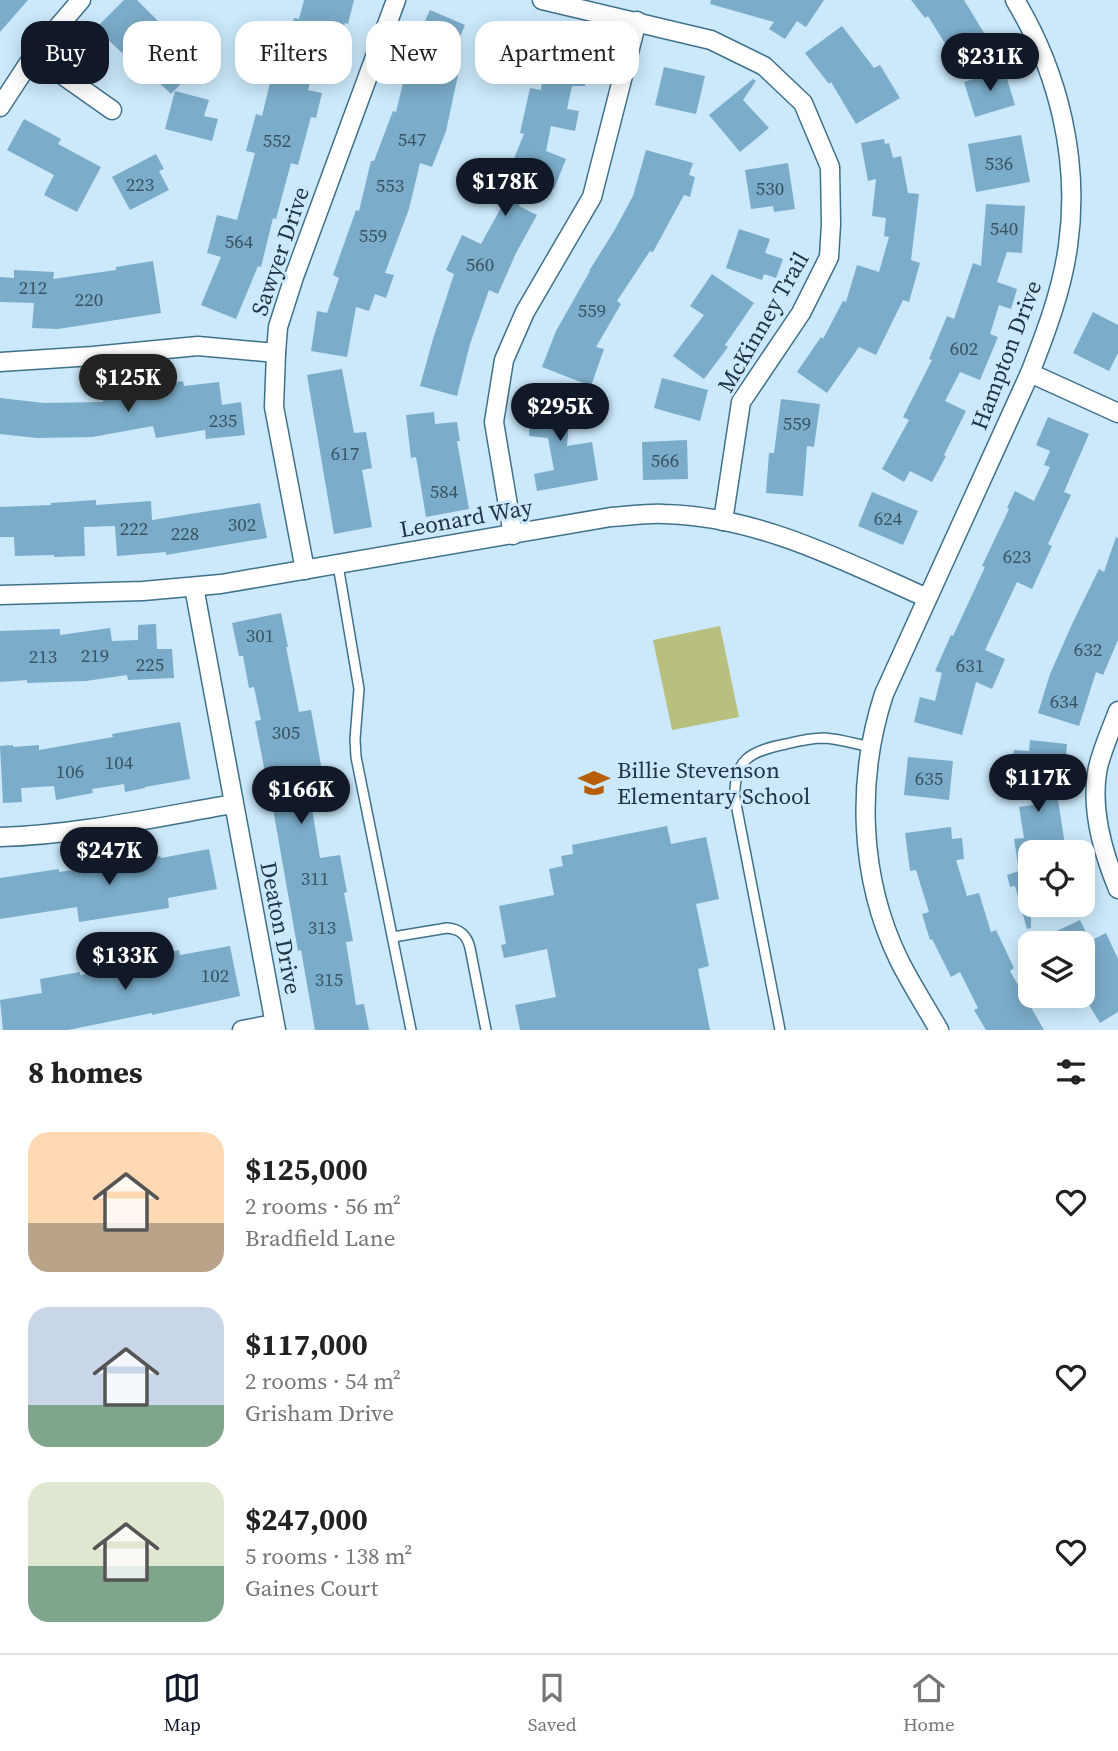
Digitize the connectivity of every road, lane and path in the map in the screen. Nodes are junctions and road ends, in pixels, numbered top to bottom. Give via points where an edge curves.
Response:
1 (81, 0) edge
2 (396, 0) edge
3 (542, 0) edge
4 (1015, 0) edge
5 (63, 21) edge
6 (633, 21) edge
7 (639, 22) edge
8 (21, 74) edge
9 (76, 84) edge
10 (621, 84) edge
11 (0, 107) edge
12 (112, 110) dead end
13 (276, 353) junction
14 (0, 362) edge
15 (1030, 373) junction
16 (1118, 413) edge
17 (723, 521) junction
18 (513, 535) junction
19 (338, 565) junction
20 (305, 570) junction
21 (194, 587) junction
22 (0, 594) edge
23 (928, 598) junction
24 (1118, 711) edge
25 (872, 747) junction
26 (233, 804) junction
27 (0, 837) edge
28 (1118, 889) edge
29 (393, 937) junction
30 (275, 1027) edge
31 (242, 1030) edge
32 (411, 1030) edge
33 (486, 1030) edge
34 (780, 1030) edge
35 (939, 1030) edge

1 - 5 street
2 - 13 street, Sawyer Drive via 294,277 278,327
3 - 6 street, McKinney Trail
4 - 15 street, Hampton Drive via 1038,40 1057,95 1071,184 1069,246 1049,326
7 - 17 street, McKinney Trail via 711,40 764,66 803,103 830,167 829,257 801,313 741,402
8 - 11 street
9 - 12 street
10 - 18 street via 592,197 525,312 504,360 494,422
13 - 14 street via 198,346
13 - 20 street, Sawyer Drive via 274,407
15 - 16 street
15 - 23 street, Hampton Drive
17 - 18 street, Leonard Way via 636,515
17 - 23 street, Leonard Way via 792,539
18 - 19 street, Leonard Way
19 - 20 street, Leonard Way
19 - 29 lane via 359,689 356,757
20 - 21 street, Leonard Way
21 - 22 street, Leonard Way
21 - 26 street, Deaton Drive
23 - 25 street, Hampton Drive via 884,694
24 - 28 street via 1097,772 1096,814
25 - 34 lane via 808,739 762,749 737,773 734,799
25 - 35 street, Hampton Drive via 865,820 876,894 899,961
26 - 27 street via 113,825
26 - 30 street, Deaton Drive
29 - 32 lane
29 - 33 lane via 447,928 465,935
30 - 31 street

